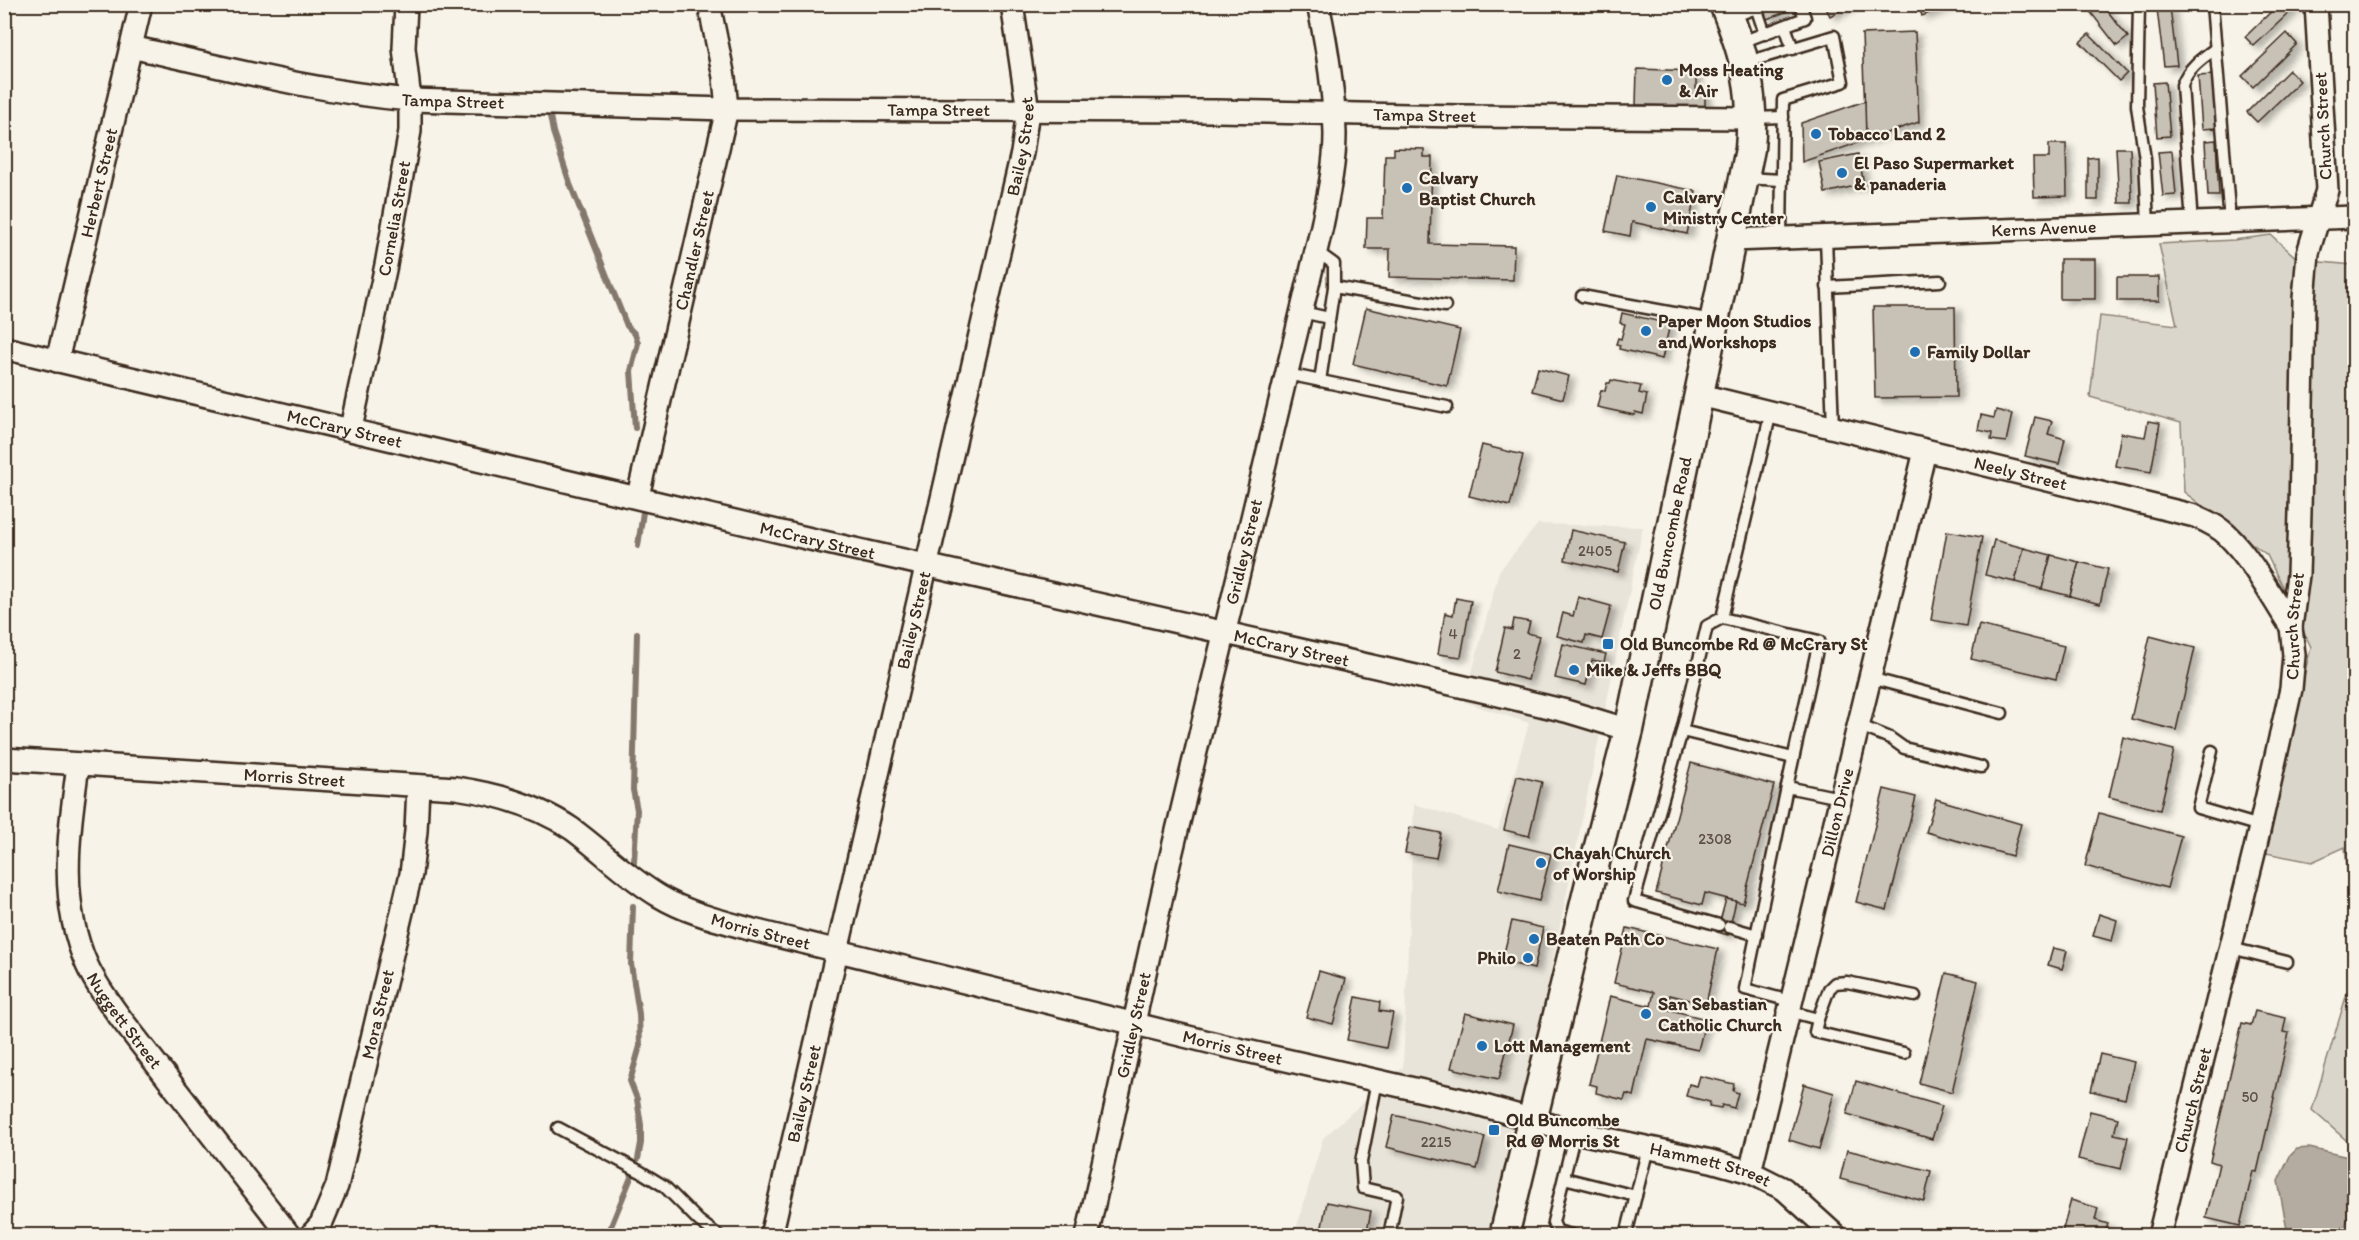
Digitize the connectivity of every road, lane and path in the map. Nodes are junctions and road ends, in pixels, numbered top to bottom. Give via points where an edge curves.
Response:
1 (141, 4) edge
2 (406, 4) edge
3 (709, 4) edge
4 (1012, 4) edge
5 (1318, 4) edge
6 (1800, 4) edge
7 (2139, 4) edge
8 (2212, 4) edge
9 (2316, 4) edge
10 (1756, 6) edge
11 (1785, 26) junction
12 (1734, 32) edge
13 (1766, 34) junction
14 (131, 47) junction
15 (1793, 49) junction
16 (2216, 49) junction
17 (410, 100) junction
18 (728, 109) junction
19 (1028, 111) junction
20 (1333, 114) junction
21 (1783, 117) junction
22 (1753, 118) junction
23 (1744, 178) junction
24 (1782, 180) junction
25 (2355, 217) edge
26 (2318, 219) junction
27 (2230, 222) junction
28 (2192, 224) junction
29 (2148, 225) junction
30 (1826, 238) junction
31 (1782, 239) junction
32 (1732, 240) junction
33 (1316, 251) junction
34 (1940, 281) dead end
35 (1334, 287) junction
36 (1827, 287) junction
37 (1582, 296) dead end
38 (1445, 306) dead end
39 (1302, 312) junction
40 (1329, 318) junction
41 (1715, 321) junction
42 (4, 348) edge
43 (57, 361) junction
44 (1287, 374) junction
45 (1320, 381) junction
46 (1700, 394) junction
47 (1447, 407) dead end
48 (1771, 412) junction
49 (351, 428) junction
50 (1833, 428) junction
51 (1925, 451) junction
52 (638, 496) junction
53 (926, 565) junction
54 (1722, 618) junction
55 (2291, 627) junction
56 (1225, 634) junction
57 (1870, 678) junction
58 (2002, 713) dead end
59 (1858, 725) junction
60 (1629, 730) junction
61 (1682, 731) junction
62 (2212, 751) dead end
63 (1793, 758) junction
64 (4, 759) edge
65 (78, 765) junction
66 (1981, 767) dead end
67 (418, 786) junction
68 (1787, 787) junction
69 (1840, 798) junction
70 (2260, 826) junction
71 (1756, 934) junction
72 (2231, 948) junction
73 (837, 950) junction
74 (2287, 962) dead end
75 (1915, 996) dead end
76 (1789, 1006) junction
77 (1818, 1019) junction
78 (1132, 1023) junction
79 (1904, 1053) dead end
80 (1377, 1081) junction
81 (1533, 1120) junction
82 (558, 1128) dead end
83 (1575, 1132) junction
84 (1648, 1148) junction
85 (1750, 1172) junction
86 (1564, 1178) junction
87 (1636, 1196) junction
88 (290, 1236) edge
89 (310, 1236) edge
90 (719, 1236) edge
91 (771, 1236) edge
92 (1087, 1236) edge
93 (1389, 1236) edge
94 (1504, 1236) edge
95 (1575, 1236) edge
96 (1623, 1236) edge
97 (1836, 1236) edge
98 (2159, 1236) edge

1 - 14 street, Herbert Street
2 - 17 street, Cornelia Street via 404,48
3 - 18 street, Chandler Street
4 - 19 street, Bailey Street
5 - 20 street, Gridley Street
6 - 11 lane via 1805,18
7 - 29 lane via 2137,106 2145,159
8 - 16 lane
9 - 26 street, Church Street via 2327,190
10 - 12 lane
10 - 13 lane
11 - 13 lane
11 - 15 lane
12 - 13 lane
12 - 15 lane
12 - 22 street, Old Buncombe Road
14 - 17 street, Tampa Street via 291,82
14 - 43 street, Herbert Street
15 - 21 lane via 1834,36 1843,82 1783,100
16 - 27 lane
16 - 28 lane via 2197,62 2182,84
17 - 18 street, Tampa Street
17 - 49 street, Cornelia Street via 406,160
18 - 19 street, Tampa Street
18 - 52 street, Chandler Street
19 - 20 street, Tampa Street
19 - 53 street, Bailey Street via 1019,165
20 - 22 street, Tampa Street
20 - 33 street, Gridley Street via 1333,167
21 - 22 lane
21 - 24 lane
22 - 23 street, Old Buncombe Road
23 - 24 lane
23 - 32 street, Old Buncombe Road
24 - 31 lane
25 - 26 street, Kerns Avenue
26 - 27 street, Kerns Avenue
26 - 55 street, Church Street via 2308,253 2304,298 2299,554
27 - 28 street, Kerns Avenue
28 - 29 street, Kerns Avenue
29 - 30 street, Kerns Avenue
30 - 31 street, Kerns Avenue
30 - 36 lane
31 - 32 street, Kerns Avenue
32 - 41 street, Old Buncombe Road
33 - 35 lane via 1334,264
33 - 39 street, Gridley Street
34 - 36 lane
35 - 38 lane
35 - 40 lane
36 - 50 lane
37 - 41 lane
39 - 40 lane
39 - 44 street, Gridley Street
40 - 45 lane
41 - 46 street, Old Buncombe Road
42 - 43 street, McCrary Street
43 - 49 street, McCrary Street
44 - 45 lane
44 - 56 street, Gridley Street
45 - 47 lane
46 - 48 street, Neely Street
46 - 60 street, Old Buncombe Road
48 - 50 street, Neely Street
48 - 54 lane
49 - 52 street, McCrary Street
50 - 51 street, Neely Street
51 - 55 street, Neely Street via 2204,520 2227,535 2242,552
51 - 57 street, Dillon Drive
52 - 53 street, McCrary Street
53 - 56 street, McCrary Street
53 - 73 street, Bailey Street
54 - 61 lane via 1707,626
54 - 63 lane via 1819,641
55 - 70 street, Church Street via 2291,689
56 - 60 street, McCrary Street via 1482,691
56 - 78 street, Gridley Street
57 - 58 lane
57 - 59 street, Dillon Drive
59 - 66 lane via 1904,748
59 - 69 street, Dillon Drive
60 - 81 street, Old Buncombe Road
61 - 63 lane
61 - 71 lane via 1634,901
62 - 70 lane via 2198,808
63 - 68 lane
64 - 65 street, Morris Street
65 - 67 street, Morris Street
65 - 88 street, Nuggett Street via 67,879 76,939 88,967 122,1020
67 - 73 street, Morris Street via 473,790 531,807 571,829 642,884 695,913
67 - 89 street, Mora Street via 411,874 337,1186 321,1224
68 - 69 lane
68 - 71 lane
69 - 76 street, Dillon Drive
70 - 72 street, Church Street
71 - 76 lane via 1745,989
72 - 74 lane
72 - 98 street, Church Street
73 - 78 street, Morris Street
73 - 91 street, Bailey Street
75 - 77 lane via 1835,983
76 - 77 lane
76 - 85 street, Dillon Drive
77 - 79 lane via 1815,1032
78 - 80 street, Morris Street
78 - 92 street, Gridley Street
80 - 81 street, Morris Street
80 - 93 lane via 1361,1162 1363,1188 1397,1196
81 - 83 street, Hammett Street
81 - 94 street, Old Buncombe Road
82 - 90 lane via 664,1186
83 - 84 street, Hammett Street
83 - 86 lane
84 - 85 street, Hammett Street
84 - 87 lane
85 - 97 street, Hammett Street via 1784,1189
86 - 87 lane
86 - 95 lane via 1552,1222 1557,1232
87 - 96 lane

